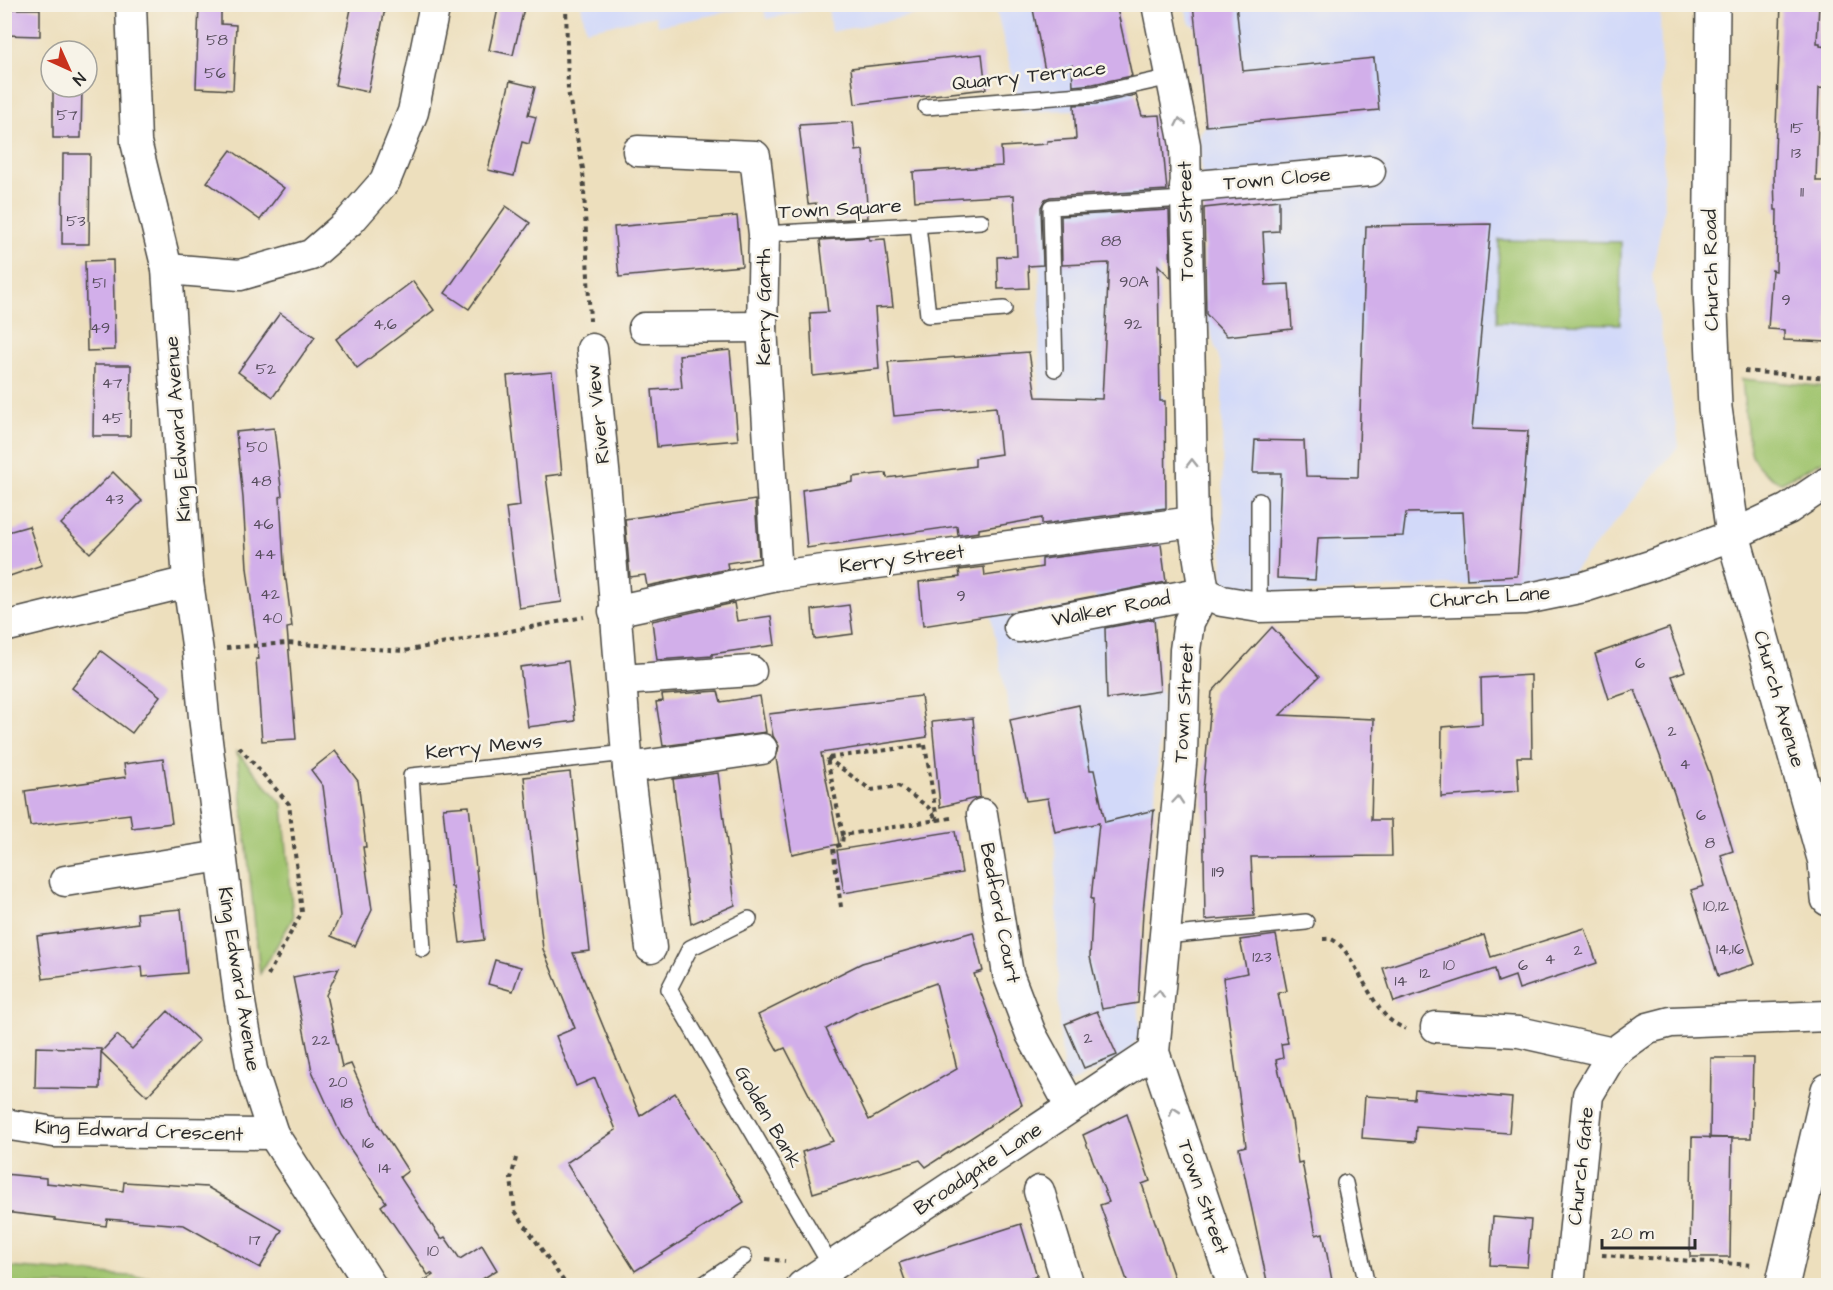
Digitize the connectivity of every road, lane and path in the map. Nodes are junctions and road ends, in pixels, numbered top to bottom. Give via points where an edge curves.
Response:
1 (131, 4) edge
2 (435, 4) edge
3 (566, 4) edge
4 (1157, 4) edge
5 (1713, 4) edge
6 (1171, 76) junction
7 (926, 107) dead end
8 (638, 151) dead end
9 (1370, 171) dead end
10 (1185, 193) junction
11 (981, 221) dead end
12 (918, 225) junction
13 (764, 234) junction
14 (167, 269) junction
15 (1004, 309) dead end
16 (762, 327) junction
17 (644, 328) dead end
18 (592, 349) joint
19 (1713, 368) junction
20 (1055, 369) dead end
21 (1828, 378) edge
22 (1828, 482) edge
23 (1259, 501) dead end
24 (1193, 522) junction
25 (1732, 535) junction
26 (777, 576) junction
27 (188, 582) junction
28 (1204, 592) junction
29 (1259, 607) junction
30 (614, 611) junction
31 (4, 627) edge
32 (1019, 627) dead end
33 (230, 647) dead end
34 (751, 671) dead end
35 (622, 680) junction
36 (204, 717) junction
37 (762, 749) dead end
38 (827, 758) junction
39 (627, 760) junction
40 (982, 814) joint
41 (937, 820) junction
42 (843, 835) junction
43 (221, 856) junction
44 (65, 881) dead end
45 (1828, 899) edge
46 (841, 907) dead end
47 (749, 919) dead end
48 (1306, 922) dead end
49 (1165, 936) junction
50 (1319, 938) dead end
51 (651, 948) dead end
52 (423, 950) dead end
53 (239, 997) junction
54 (1828, 1016) edge
55 (1436, 1027) joint
56 (1154, 1052) junction
57 (1613, 1053) junction
58 (1828, 1090) edge
59 (1071, 1107) junction
60 (4, 1124) edge
61 (273, 1134) junction
62 (516, 1158) dead end
63 (1345, 1183) dead end
64 (1039, 1191) dead end
65 (1572, 1253) junction
66 (744, 1257) dead end
67 (831, 1266) junction
68 (1784, 1276) edge
69 (1231, 1285) edge
70 (371, 1286) edge
71 (567, 1286) edge
72 (701, 1286) edge
73 (802, 1286) edge
74 (1068, 1286) edge
75 (1367, 1286) edge
76 (1569, 1286) edge

1 - 14 street, King Edward Avenue via 136,142
2 - 14 street via 413,112 384,181 350,221 311,255 240,275
3 - 18 path via 568,92 583,169
4 - 6 street, Town Street
5 - 19 street, Church Road
6 - 7 lane, Quarry Terrace via 1095,94
10 -> 6 street, Town Street via 1185,145
8 - 13 street, Kerry Garth via 754,156
9 - 10 street, Town Close
10 - 20 lane via 1051,207
24 -> 10 street, Town Street
11 - 12 lane, Town Square
12 - 13 lane, Town Square
12 - 15 lane, Town Square via 928,315
13 - 16 street, Kerry Garth
14 - 27 street, King Edward Avenue
16 - 17 street
16 - 26 street, Kerry Garth
18 - 30 street, River View
19 - 21 path
19 - 25 street, Church Road
22 - 25 street, Church Lane via 1788,509
23 - 29 lane
24 - 26 street, Kerry Street
24 - 28 street, Town Street
25 - 29 street, Church Lane via 1584,587 1526,598
25 - 45 street, Church Avenue via 1822,851
26 - 30 street, Kerry Street
27 - 31 street
27 - 36 street, King Edward Avenue
28 - 29 street, Church Lane via 1222,602
28 - 32 street, Walker Road
49 -> 28 street, Town Street via 1182,753 1185,650 1190,622
30 - 33 path via 405,651 287,643
30 - 35 street
34 - 35 street
35 - 39 street
36 - 43 street, King Edward Avenue
36 - 53 path via 236,744 289,804 302,912 264,982
37 - 39 street
38 - 41 path via 871,790 899,786 928,807
38 - 41 path via 925,745
38 - 42 path
39 - 51 street
39 - 52 lane, Kerry Mews via 411,776
40 - 41 path
40 - 59 street, Bedford Court via 1008,974 1031,1034
41 - 42 path
42 - 46 path via 842,844 833,848
43 - 44 street
43 - 53 street, King Edward Avenue
47 - 67 lane, Golden Bank via 690,948 669,989
48 - 49 lane
56 -> 49 street, Town Street
50 - 55 path via 1333,940 1344,951 1387,1017 1404,1029
53 - 61 street, King Edward Avenue via 252,1070
54 - 57 street, Church Gate via 1671,1022 1648,1028
55 - 57 street via 1519,1032
56 - 59 street, Broadgate Lane
69 -> 56 street, Town Street
57 - 65 street, Church Gate via 1588,1095
58 - 68 street
59 - 67 street, Broadgate Lane
60 - 61 street, King Edward Crescent via 54,1132
61 - 70 street, King Edward Avenue
62 - 71 path via 511,1179 515,1211
63 - 75 lane
64 - 74 street
65 - 68 path
65 - 76 street, Church Gate
66 - 72 lane
67 - 73 street, Broadgate Lane

